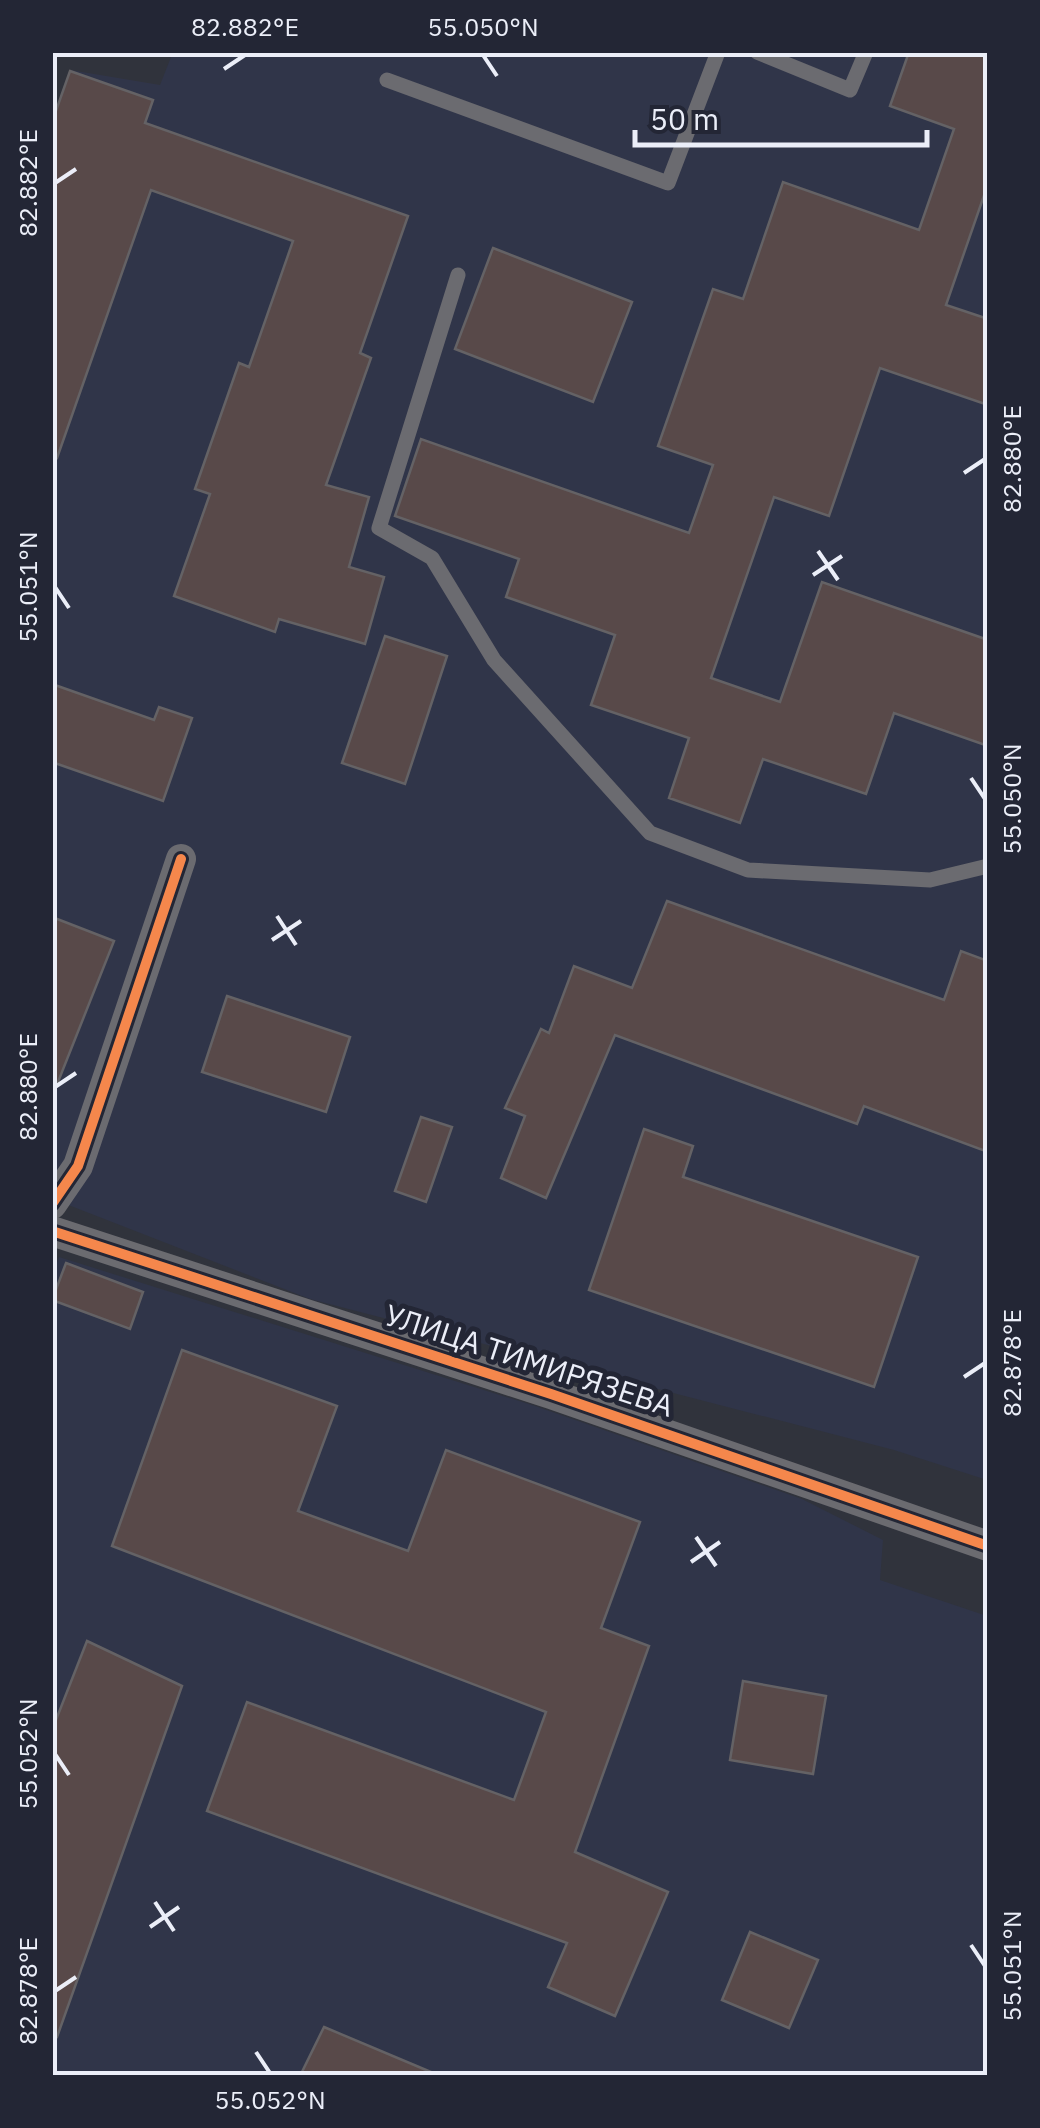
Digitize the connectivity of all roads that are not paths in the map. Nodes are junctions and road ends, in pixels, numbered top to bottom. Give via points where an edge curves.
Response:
1 (718, 52) edge
2 (758, 52) edge
3 (866, 52) edge
4 (387, 80) dead end
5 (458, 275) dead end
6 (181, 859) dead end
7 (988, 866) edge
8 (52, 1204) edge
9 (52, 1231) edge
10 (988, 1546) edge

1 - 4 lane via 668,183
2 - 3 lane via 850,90
5 - 7 lane via 379,528 432,558 494,660 650,832 748,870 930,880
6 - 8 street via 78,1166
9 - 10 street, УЛИЦА ТИМИРЯЗЕВА

